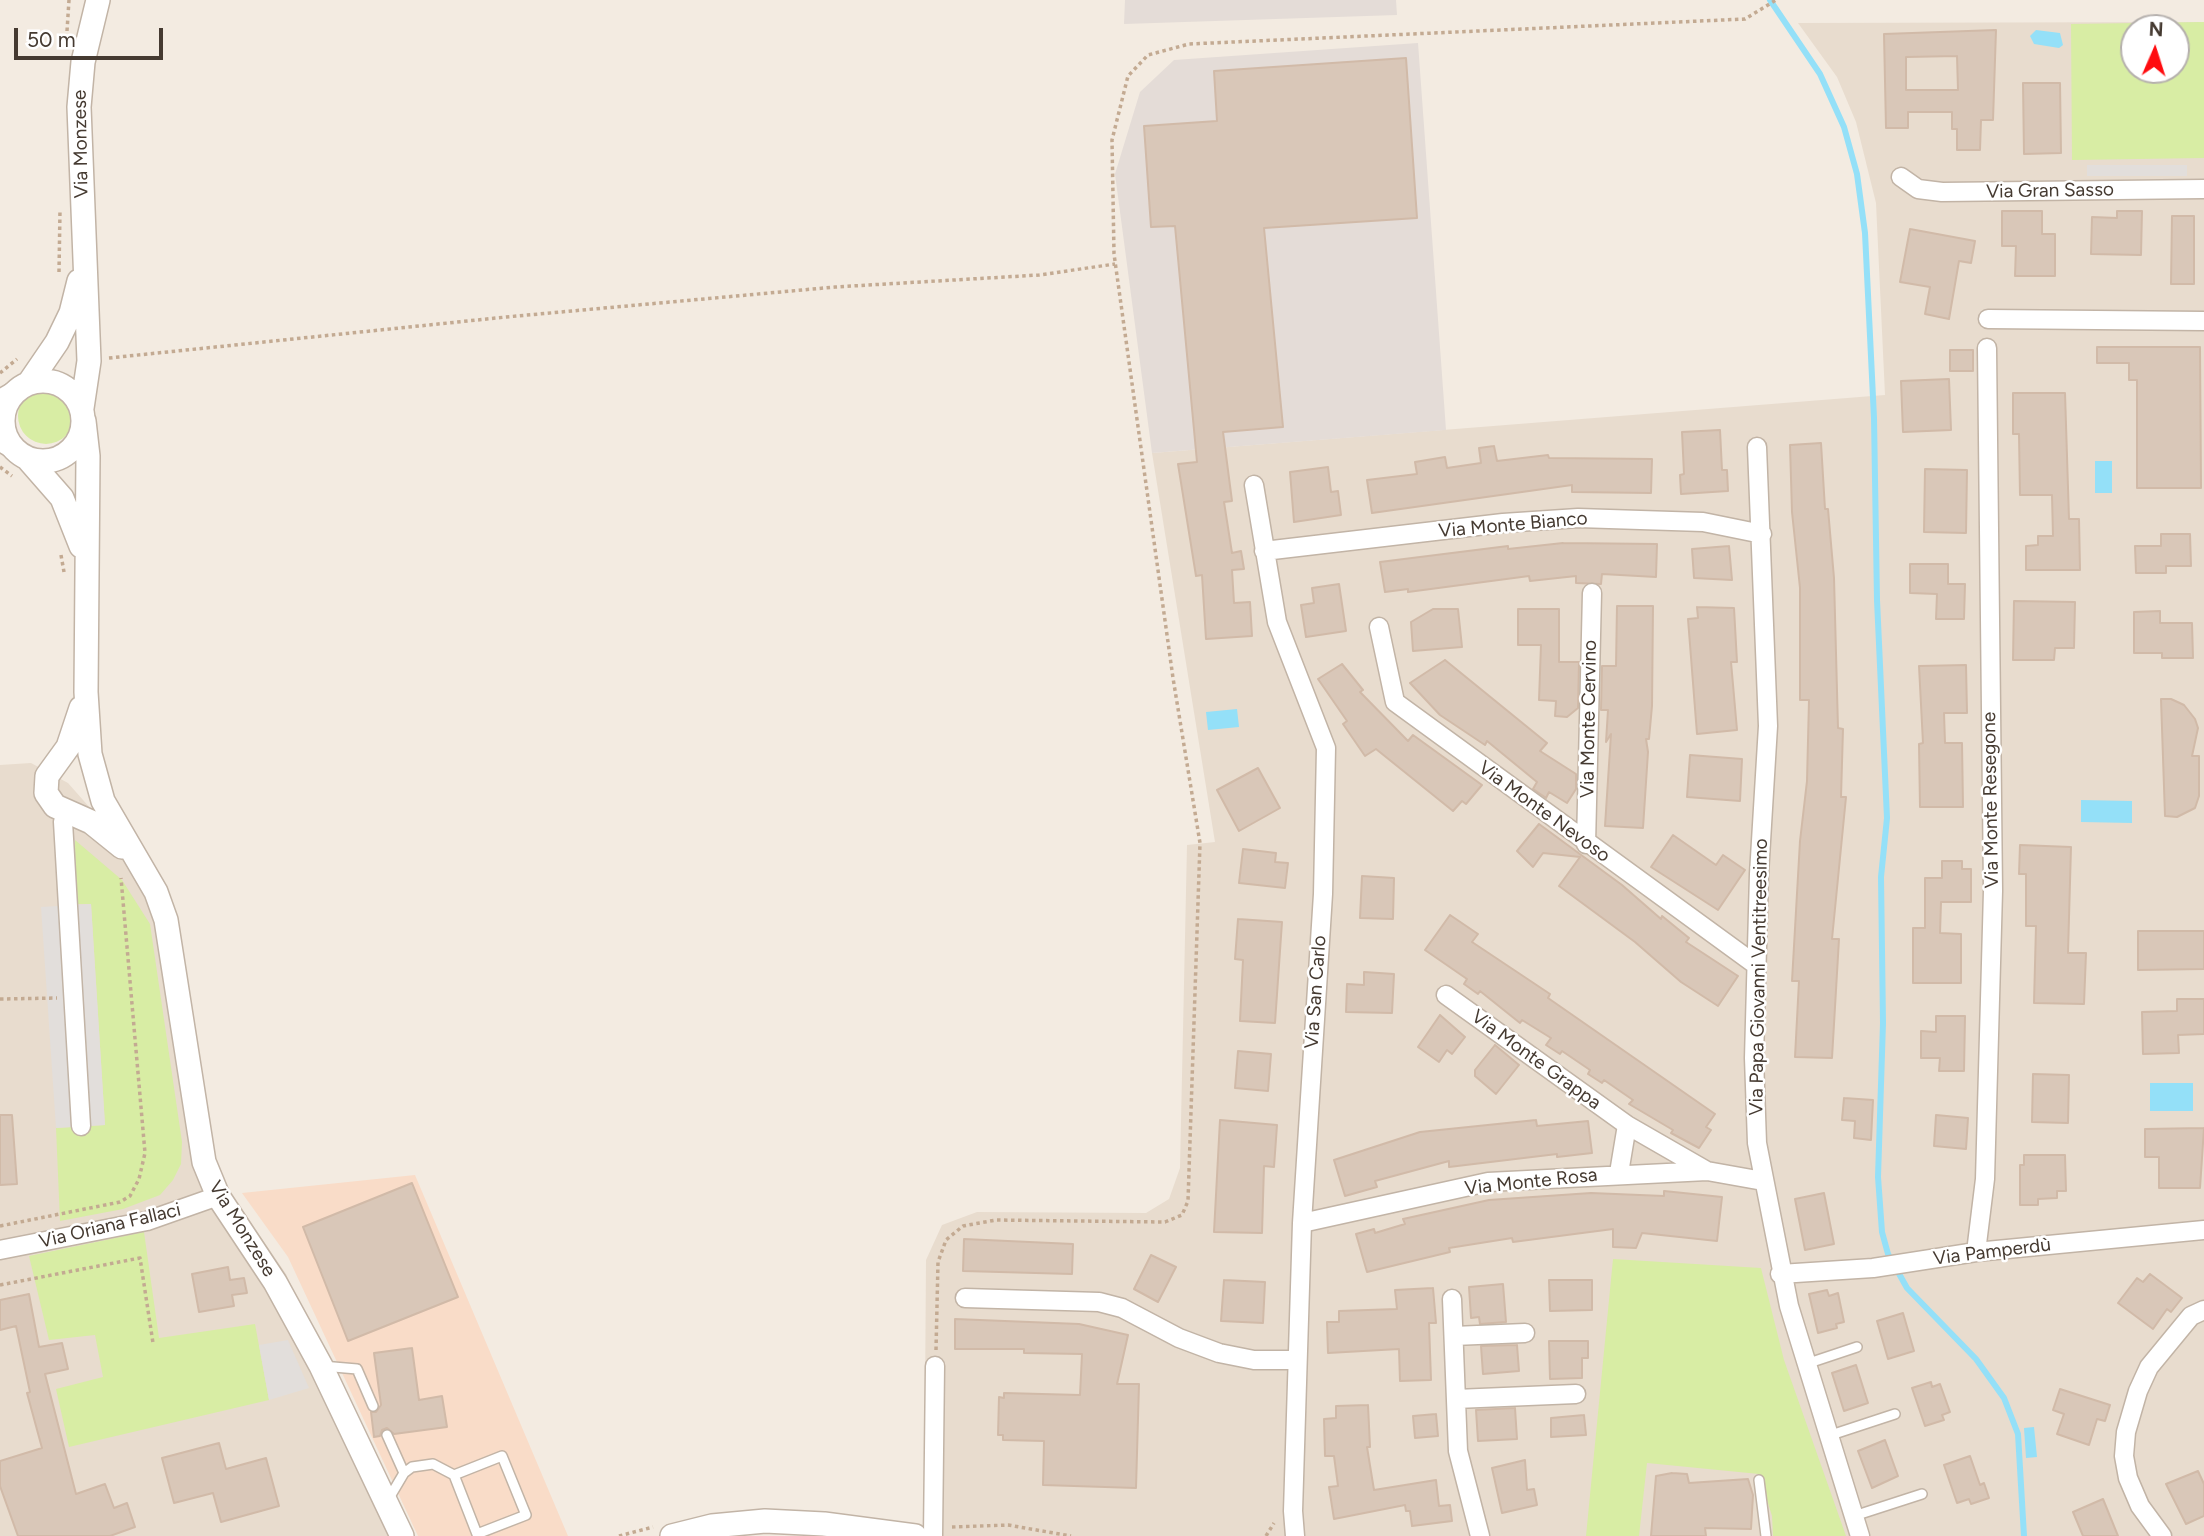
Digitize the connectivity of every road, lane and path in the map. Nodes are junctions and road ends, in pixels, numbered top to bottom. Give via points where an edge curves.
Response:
1 (69, 0) edge
2 (98, 0) edge
3 (1776, 0) edge
4 (66, 39) dead end
5 (1901, 177) dead end
6 (2204, 189) edge
7 (60, 207) dead end
8 (83, 247) junction
9 (1115, 264) junction
10 (58, 282) dead end
11 (1988, 319) dead end
12 (2204, 321) edge
13 (1987, 348) dead end
14 (25, 353) dead end
15 (89, 361) junction
16 (0, 373) edge
17 (15, 391) edge
18 (83, 415) junction
19 (1757, 447) dead end
20 (11, 455) edge
21 (20, 482) dead end
22 (1254, 485) dead end
23 (1762, 534) junction
24 (1264, 551) junction
25 (60, 552) dead end
26 (76, 584) junction
27 (1592, 593) dead end
28 (1379, 626) dead end
29 (86, 692) junction
30 (54, 765) junction
31 (96, 780) junction
32 (66, 812) junction
33 (1586, 844) junction
34 (128, 866) junction
35 (1756, 965) junction
36 (1446, 995) dead end
37 (73, 997) junction
38 (0, 999) edge
39 (1626, 1125) junction
40 (80, 1126) dead end
41 (1707, 1171) junction
42 (1619, 1173) junction
43 (1763, 1181) junction
44 (218, 1196) junction
45 (1302, 1223) junction
46 (0, 1226) edge
47 (2204, 1230) edge
48 (0, 1250) edge
49 (1976, 1252) junction
50 (1780, 1274) junction
51 (0, 1285) edge
52 (965, 1298) dead end
53 (1452, 1298) dead end
54 (2204, 1310) edge
55 (1525, 1333) dead end
56 (1454, 1336) junction
57 (153, 1343) dead end
58 (1857, 1347) dead end
59 (1297, 1360) junction
60 (1806, 1364) junction
61 (321, 1366) junction
62 (935, 1366) joint
63 (1576, 1394) dead end
64 (1456, 1399) junction
65 (373, 1406) dead end
66 (1895, 1414) dead end
67 (387, 1435) dead end
68 (1828, 1436) junction
69 (404, 1473) junction
70 (454, 1475) junction
71 (1759, 1480) dead end
72 (1922, 1494) dead end
73 (387, 1502) junction
74 (1285, 1512) junction
75 (1853, 1516) junction
76 (714, 1531) edge
77 (402, 1536) edge
78 (672, 1536) edge
79 (915, 1536) edge
80 (933, 1536) edge
81 (1266, 1536) edge
82 (1281, 1536) edge
83 (1295, 1536) edge
84 (1480, 1536) edge
85 (1766, 1536) edge
86 (1860, 1536) edge
87 (2162, 1536) edge

1 - 4 path
2 - 8 street, Via Monzese via 79,95
3 - 9 path via 1745,19 1189,44 1148,55 1128,76 1112,140
5 - 6 street, Via Gran Sasso via 1918,189 1942,192
7 - 10 path
8 - 15 street, Via Monzese
8 - 17 street, Via Monzese via 71,313 57,342
9 - 15 path via 1039,275 835,287 493,318
9 - 62 path via 1200,843 1188,1201 1182,1215 1165,1222 996,1220 957,1230 946,1240 938,1262
11 - 12 street
13 - 49 street, Via Monte Resegone via 1993,891 1986,1166
14 - 16 path
15 - 18 street, Via Monzese
17 - 18 street via 55,382 67,387
17 - 20 street via 3,413
18 - 20 street via 82,434 66,455 41,461
18 - 26 street, Via Monzese via 88,456
19 - 23 street, Via Papa Giovanni Ventitreesimo
20 - 21 path
20 - 26 street, Via Monzese via 51,482 70,515 83,550
22 - 24 street, Via San Carlo
23 - 24 street, Via Monte Bianco via 1692,521 1578,518
23 - 35 street, Via Papa Giovanni Ventitreesimo via 1768,726
24 - 45 street, Via San Carlo via 1277,622 1326,748 1323,894
25 - 26 path
26 - 29 street, Via Monzese
27 - 33 street, Via Monte Cervino
28 - 33 street, Via Monte Nevoso via 1395,702
29 - 30 street, Via Monzese via 68,747
29 - 31 street, Via Monzese
30 - 31 street via 65,760 84,762
30 - 32 street, Via Monzese via 47,776 46,793 52,804
31 - 32 street via 89,806
31 - 34 street, Via Monzese
32 - 34 street, Via Monzese via 111,836
32 - 37 street
33 - 35 street, Via Monte Nevoso
34 - 44 street, Via Monzese via 156,892 166,920 201,1149
34 - 46 path via 127,926 145,1153 139,1179 130,1196 120,1202
35 - 43 street, Via Papa Giovanni Ventitreesimo via 1755,1106
36 - 39 street, Via Monte Grappa
37 - 38 path
37 - 40 street
39 - 41 street, Via Monte Grappa
39 - 42 street
41 - 42 street, Via Monte Rosa
41 - 43 street, Via Monte Rosa
42 - 45 street, Via Monte Rosa via 1488,1182
43 - 50 street, Via Papa Giovanni Ventitreesimo
44 - 48 street, Via Oriana Fallaci via 147,1220
44 - 61 street, Via Monzese via 275,1282
45 - 59 street, Via San Carlo
47 - 49 street, Via Pamperdù
49 - 50 street, Via Pamperdù via 1882,1268
50 - 60 street, Via Papa Giovanni Ventitreesimo
51 - 57 path via 140,1258
52 - 59 street via 1099,1302 1219,1353 1254,1360
53 - 56 street
54 - 87 street via 2191,1316 2149,1367 2126,1432 2128,1478 2140,1506
55 - 56 street
56 - 64 street
58 - 60 lane
59 - 74 street, Via San Carlo
60 - 68 street, Via Papa Giovanni Ventitreesimo
61 - 65 lane via 357,1369
61 - 73 street, Via Monzese
62 - 80 street
63 - 64 street
64 - 84 street via 1458,1451
66 - 68 lane
67 - 69 lane
68 - 75 street, Via Papa Giovanni Ventitreesimo
69 - 70 lane via 433,1464
69 - 73 lane
70 - 70 lane via 477,1534 526,1515 502,1456
71 - 85 lane
72 - 75 lane
73 - 77 street, Via Monzese
74 - 81 path
74 - 82 street, Via San Carlo
74 - 83 street, Via San Carlo
75 - 86 street, Via Papa Giovanni Ventitreesimo
76 - 78 street
76 - 79 street via 794,1521

